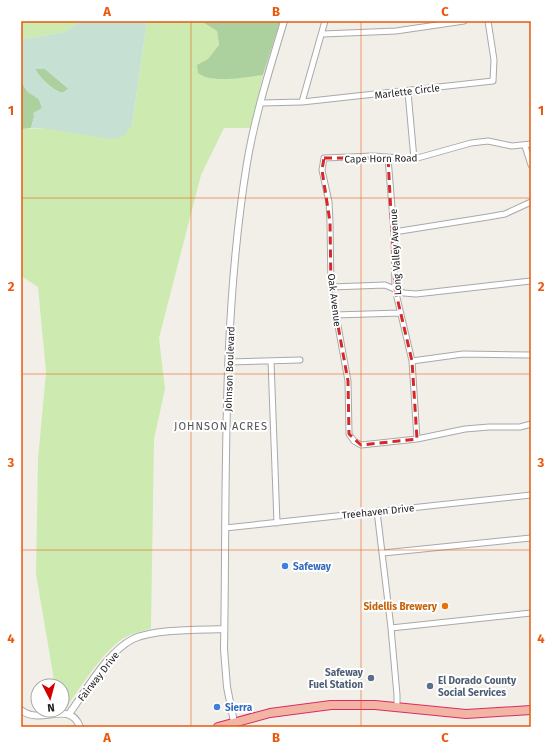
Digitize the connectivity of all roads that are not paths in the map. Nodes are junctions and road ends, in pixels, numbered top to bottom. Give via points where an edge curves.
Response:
1 (284, 21) edge
2 (325, 21) edge
3 (464, 21) edge
4 (488, 21) edge
5 (323, 34) junction
6 (408, 92) junction
7 (302, 102) junction
8 (261, 103) junction
9 (531, 144) edge
10 (525, 146) junction
11 (324, 158) joint
12 (388, 158) junction
13 (414, 159) junction
14 (531, 165) edge
15 (531, 202) edge
16 (394, 232) junction
17 (531, 281) edge
18 (331, 287) junction
19 (395, 289) junction
20 (400, 314) junction
21 (335, 315) junction
22 (531, 355) edge
23 (300, 360) dead end
24 (271, 361) junction
25 (412, 361) junction
26 (229, 362) junction
27 (531, 424) edge
28 (417, 439) junction
29 (531, 495) edge
30 (377, 511) junction
31 (277, 522) junction
32 (225, 528) junction
33 (531, 538) edge
34 (383, 553) junction
35 (531, 613) edge
36 (224, 628) junction
37 (391, 628) junction
38 (397, 708) junction
39 (531, 710) edge
40 (70, 713) edge
41 (70, 714) edge
42 (234, 722) junction
43 (80, 727) edge
44 (218, 727) edge

1 - 8 street, Johnson Boulevard
2 - 5 street
3 - 5 street via 396,31
4 - 6 street, Marlette Circle via 494,60 493,81
5 - 7 street
6 - 7 street, Marlette Circle
6 - 13 street
7 - 8 street, Marlette Circle
8 - 26 street, Johnson Boulevard via 247,164 236,255
9 - 10 street, Cape Horn Road
10 - 13 street, Cape Horn Road via 488,141 471,143
10 - 14 street
11 - 12 street, Cape Horn Road
11 - 18 street, Oak Avenue via 322,170 329,202
12 - 13 street, Cape Horn Road
12 - 16 street, Long Valley Avenue
15 - 16 street via 505,214
16 - 19 street, Long Valley Avenue
17 - 19 street via 416,294
18 - 19 street via 385,285
18 - 21 street, Oak Avenue
19 - 20 street, Long Valley Avenue
20 - 21 street
20 - 25 street, Long Valley Avenue
21 - 28 street, Oak Avenue via 348,381 349,434 361,445
22 - 25 street via 463,354
23 - 24 street
24 - 26 street
24 - 31 street
25 - 28 street, Long Valley Avenue
26 - 32 street, Johnson Boulevard
27 - 28 street via 520,427 465,429
29 - 30 street, Treehaven Drive
30 - 31 street, Treehaven Drive
30 - 34 street
31 - 32 street, Treehaven Drive
32 - 36 street, Johnson Boulevard
33 - 34 street
34 - 37 street
35 - 37 street
36 - 40 street, Fairway Drive via 146,635 128,642 108,661
36 - 42 street, Johnson Boulevard via 225,676
37 - 38 street
38 - 39 highway via 466,714
38 - 42 highway via 353,704 314,706
41 - 43 street via 75,717
42 - 44 highway

